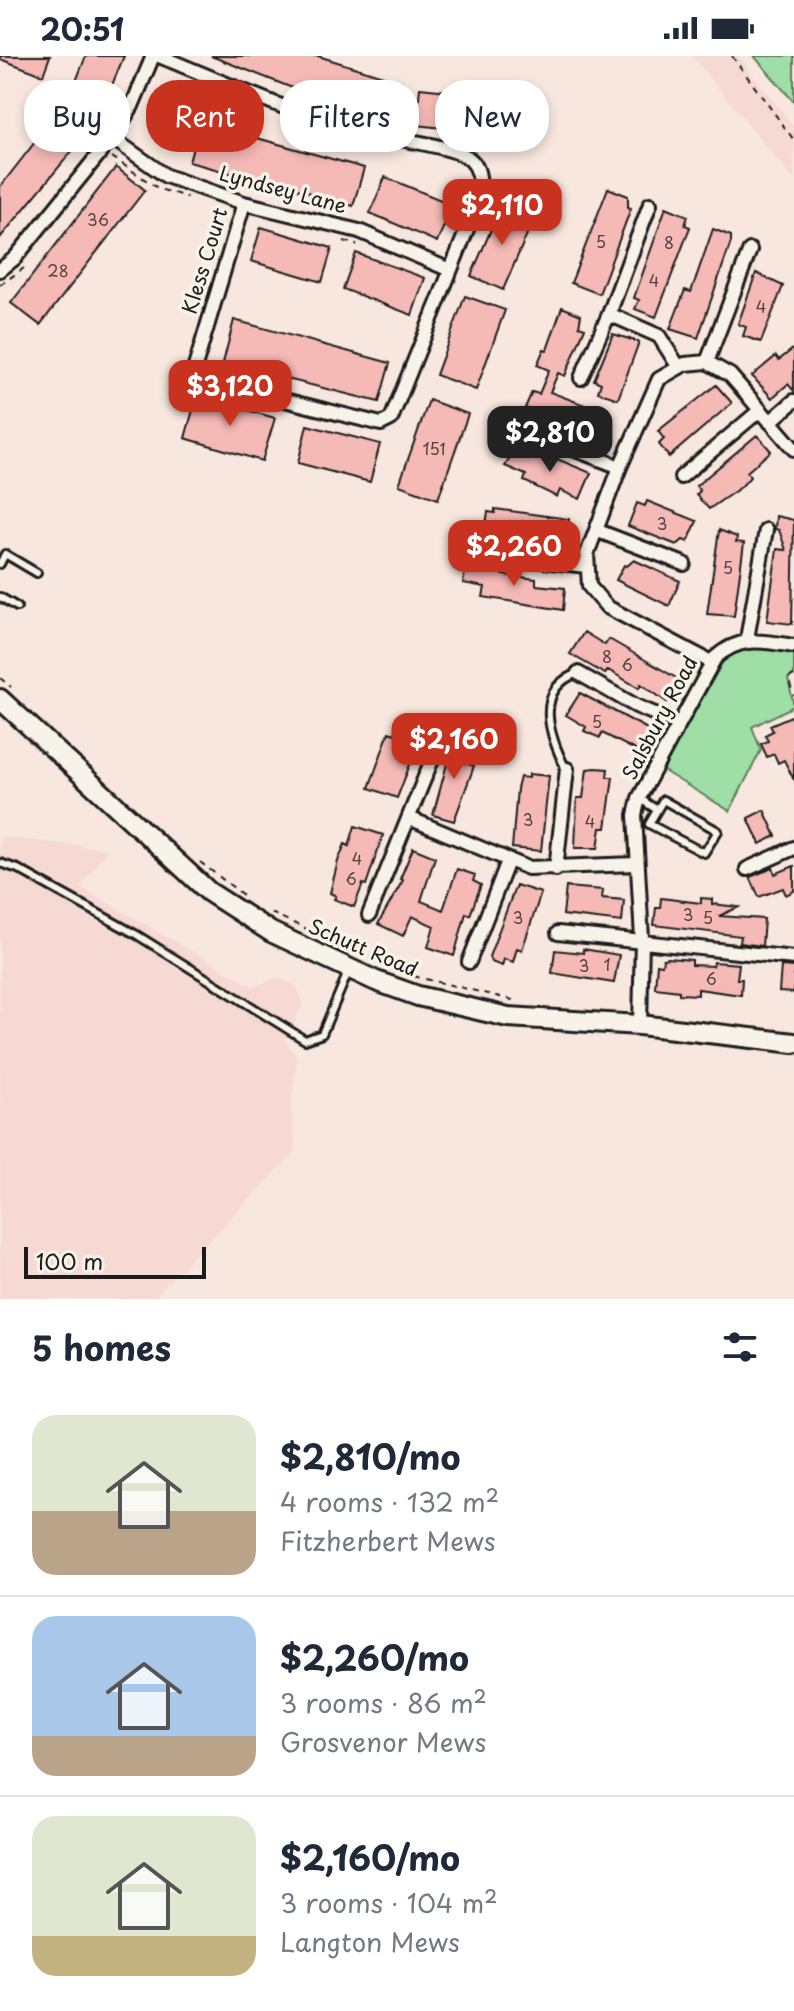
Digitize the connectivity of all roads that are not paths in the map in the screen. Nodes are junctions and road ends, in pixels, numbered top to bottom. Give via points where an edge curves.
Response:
1 (156, 56) edge
2 (130, 109) edge
3 (130, 151) edge
4 (101, 152) edge
5 (244, 203) junction
6 (650, 204) dead end
7 (750, 250) dead end
8 (0, 270) edge
9 (450, 270) junction
10 (609, 314) junction
11 (707, 362) junction
12 (678, 366) junction
13 (581, 378) dead end
14 (794, 401) edge
15 (759, 411) junction
16 (770, 422) junction
17 (516, 427) dead end
18 (794, 449) edge
19 (620, 467) junction
20 (681, 477) dead end
21 (766, 530) dead end
22 (598, 531) junction
23 (468, 552) dead end
24 (0, 564) edge
25 (684, 564) dead end
26 (586, 566) junction
27 (37, 573) dead end
28 (0, 597) edge
29 (17, 607) dead end
30 (747, 639) junction
31 (794, 646) edge
32 (711, 662) junction
33 (578, 673) joint
34 (8, 695) edge
35 (679, 724) junction
36 (442, 735) dead end
37 (567, 770) joint
38 (639, 798) junction
39 (657, 810) junction
40 (409, 818) junction
41 (794, 848) edge
42 (508, 861) junction
43 (0, 863) edge
44 (636, 864) junction
45 (556, 869) junction
46 (747, 869) dead end
47 (369, 915) dead end
48 (558, 933) dead end
49 (642, 939) junction
50 (794, 958) edge
51 (469, 962) dead end
52 (350, 967) junction
53 (640, 1025) junction
54 (794, 1043) edge

1 - 2 street
1 - 9 street via 313,118 471,159 481,189
3 - 5 street, Lyndsey Lane via 166,176
4 - 8 street
5 - 9 street, Lyndsey Lane via 359,231
5 - 9 street, Kless Court via 192,377 381,424 397,410
6 - 10 street
7 - 11 street
10 - 12 street via 659,336
10 - 13 street
11 - 12 street
11 - 15 street via 730,375
12 - 19 street via 659,379
14 - 16 street
15 - 16 street
15 - 20 street
16 - 18 street
17 - 19 street
19 - 22 street
21 - 30 street
22 - 25 street
22 - 26 street
23 - 26 street
24 - 27 lane via 5,554
26 - 32 street via 589,586 607,607
28 - 29 lane
30 - 31 street
30 - 32 street, Salsbury Road
32 - 35 street, Salsbury Road
33 - 35 street
33 - 37 lane via 554,686 550,697 553,735
34 - 52 street, Schutt Road via 209,892 271,932
35 - 38 street, Salsbury Road
36 - 40 street
37 - 45 street
38 - 39 lane
38 - 44 street, Salsbury Road
39 - 39 lane via 663,800 718,831 704,853 649,824
40 - 42 street
40 - 47 street
41 - 46 street
42 - 45 street
42 - 51 street
43 - 52 lane via 137,935 305,1040 322,1034
44 - 45 street
44 - 49 street, Salsbury Road
48 - 49 street
49 - 50 street
49 - 53 street, Salsbury Road
52 - 53 street, Schutt Road via 418,996 481,1012
53 - 54 street, Schutt Road

